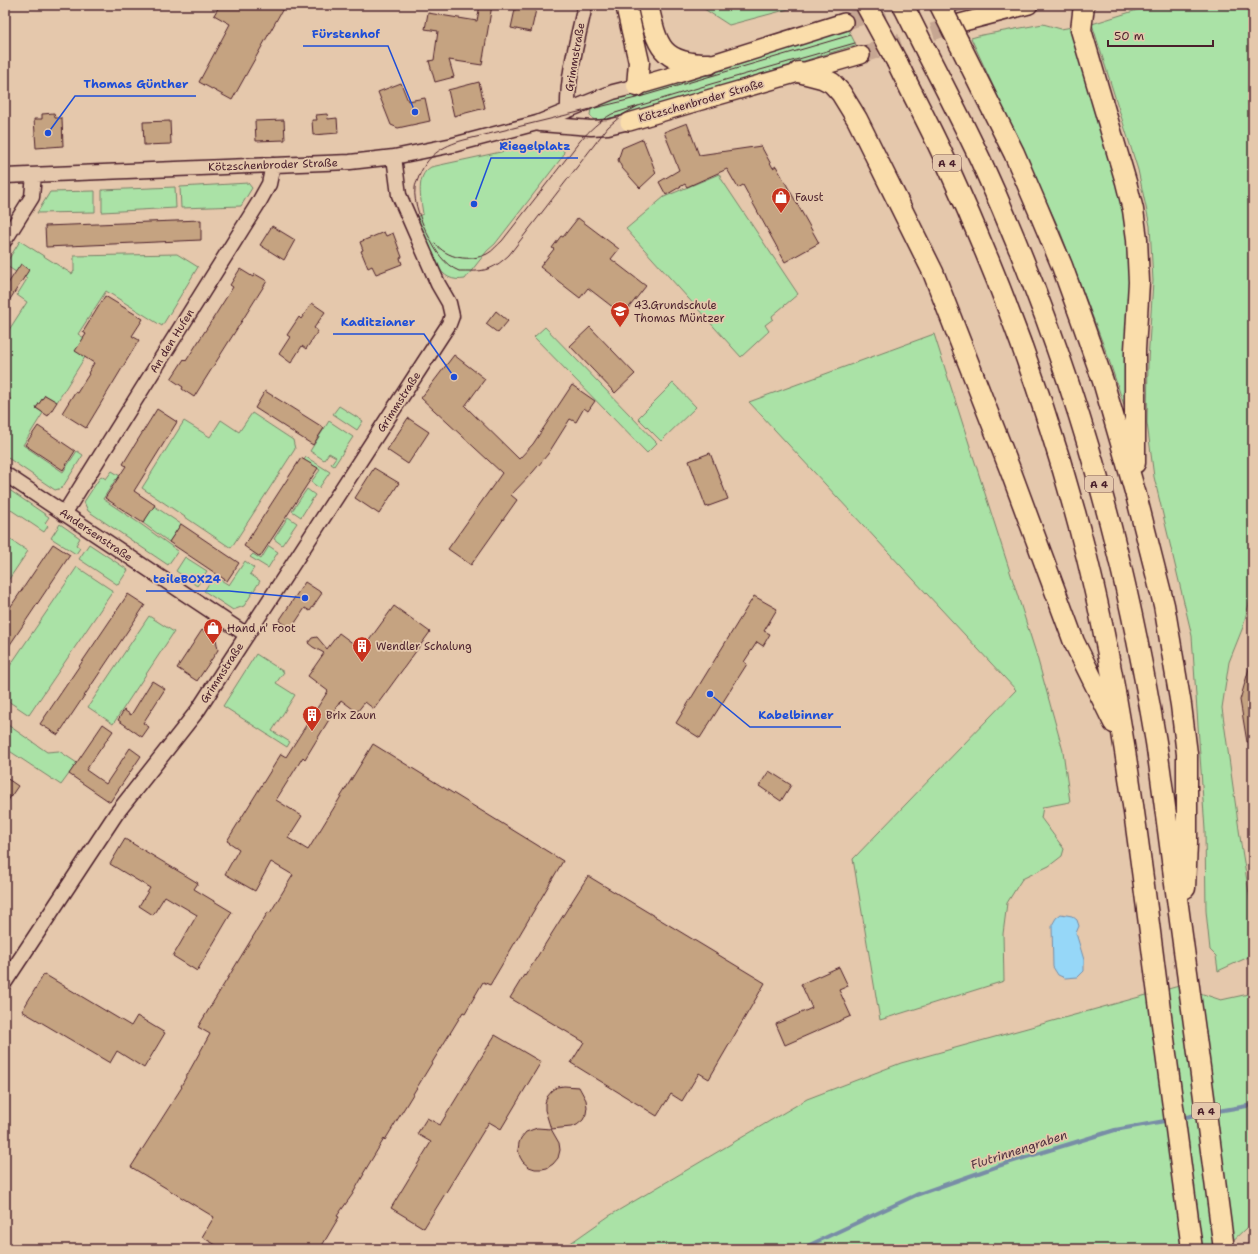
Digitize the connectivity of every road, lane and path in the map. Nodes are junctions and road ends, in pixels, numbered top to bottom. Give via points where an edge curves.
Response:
1 (585, 5) edge
2 (626, 5) edge
3 (648, 5) edge
4 (866, 5) edge
5 (903, 5) edge
6 (940, 5) edge
7 (1029, 5) edge
8 (1084, 5) edge
9 (844, 22) tunnel mouth
10 (960, 23) tunnel mouth
11 (861, 54) tunnel mouth
12 (709, 64) junction
13 (799, 72) junction
14 (636, 86) junction
15 (568, 110) junction
16 (629, 122) joint
17 (537, 124) junction
18 (394, 157) junction
19 (273, 165) junction
20 (34, 175) junction
21 (5, 176) edge
22 (5, 240) edge
23 (5, 474) edge
24 (1136, 495) junction
25 (64, 514) junction
26 (247, 635) junction
27 (1123, 741) junction
28 (1183, 940) junction
29 (5, 982) edge
30 (1192, 1249) edge
31 (1224, 1249) edge

1 - 15 street, Grimmstraße via 570,77
2 - 14 highway via 639,62
3 - 12 highway via 655,34 663,49 675,59 695,64
4 - 27 highway, A 4, bridge via 946,161 994,274 1035,382 1072,500 1087,560 1101,620
5 - 28 highway, A 4, bridge via 980,160 1031,280 1058,353 1098,478 1145,678
6 - 24 highway, bridge via 1014,153 1062,266 1102,380
7 - 10 main road
8 - 24 highway via 1081,30 1126,182 1137,239 1139,282 1134,428
9 - 12 main road, Kötzschenbroder Straße
11 - 13 main road, Kötzschenbroder Straße
12 - 14 main road, Kötzschenbroder Straße
13 - 16 main road, Kötzschenbroder Straße
13 - 27 highway via 822,78 832,83 841,93 858,119 933,272 1074,642
14 - 15 street, Kötzschenbroder Straße
15 - 17 street, Kötzschenbroder Straße
16 - 17 street, Kötzschenbroder Straße via 591,128
17 - 18 street, Kötzschenbroder Straße
18 - 19 street, Kötzschenbroder Straße via 350,162
18 - 26 street, Grimmstraße via 399,195 452,316
19 - 20 street, Kötzschenbroder Straße
19 - 25 street, An den Hufen via 269,184
20 - 21 street, Kötzschenbroder Straße
20 - 22 street via 32,197
23 - 25 street, Andersenstraße
24 - 28 highway via 1164,605 1186,747 1187,843
25 - 26 street, Andersenstraße
26 - 29 street, Grimmstraße via 198,710 116,814
27 - 30 highway, A 4 via 1143,872
28 - 31 highway, A 4

